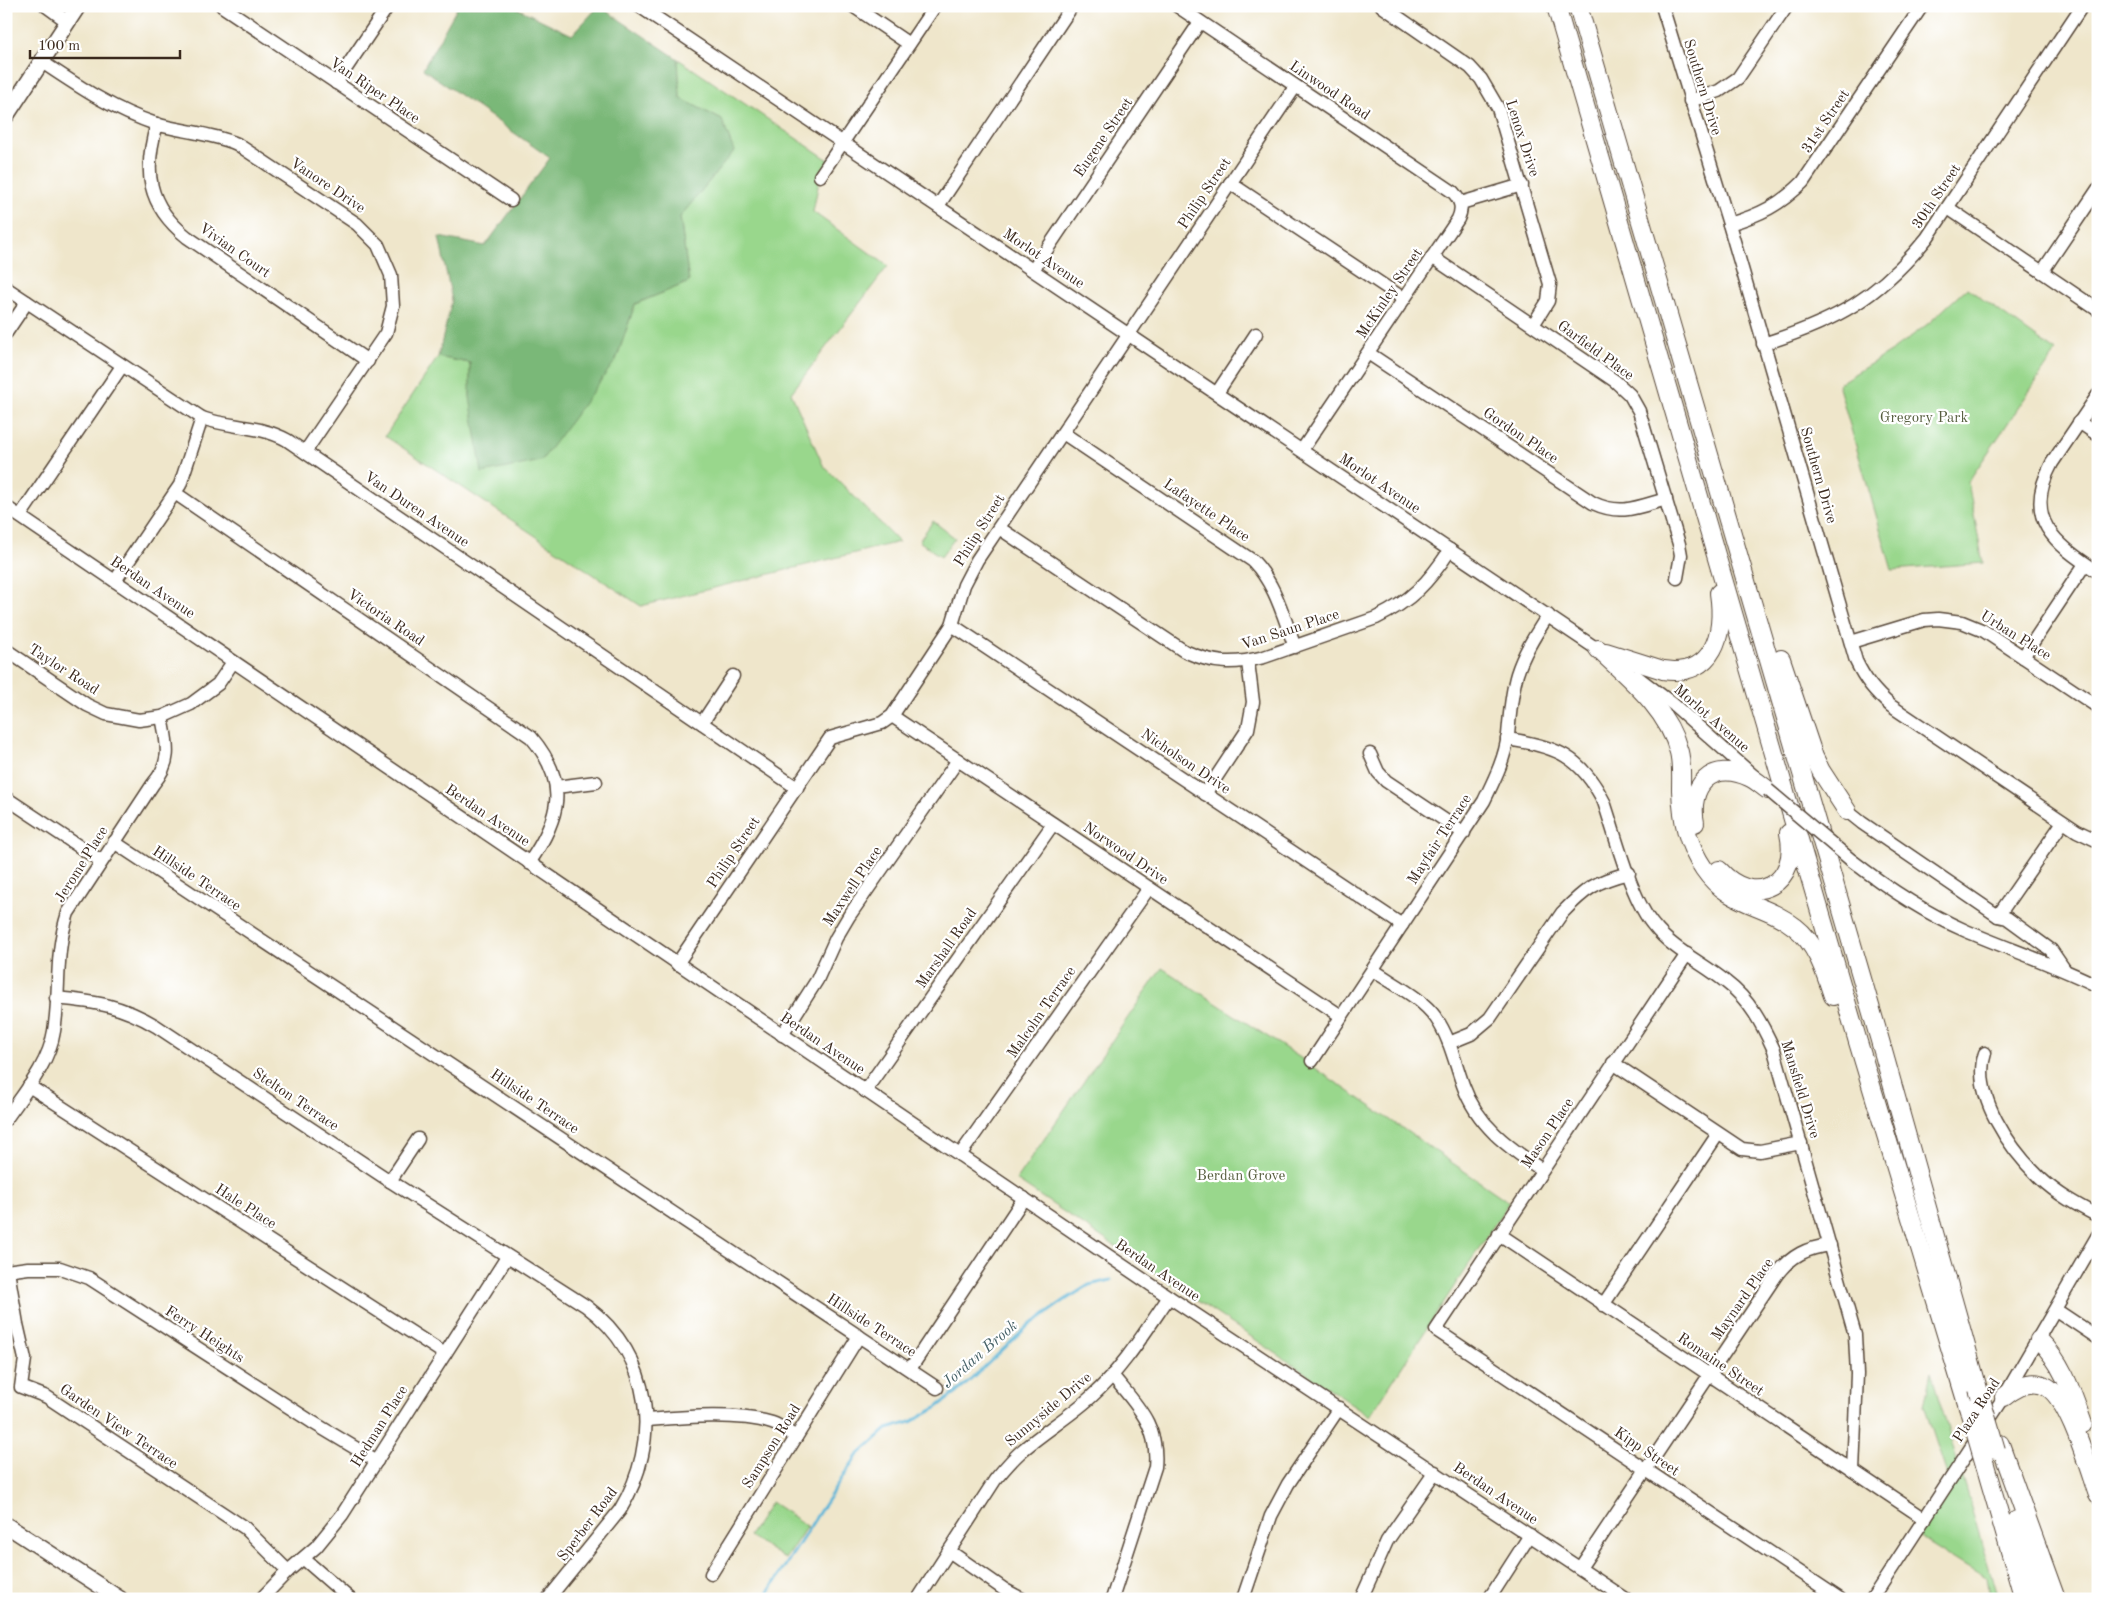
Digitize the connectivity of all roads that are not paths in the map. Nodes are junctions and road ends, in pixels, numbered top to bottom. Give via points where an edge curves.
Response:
1 (46, 6) edge
2 (78, 6) edge
3 (222, 6) edge
4 (388, 6) edge
5 (640, 6) edge
6 (853, 6) edge
7 (934, 6) edge
8 (1072, 6) edge
9 (1177, 6) edge
10 (1382, 6) edge
11 (1556, 6) edge
12 (1578, 6) edge
13 (1662, 6) edge
14 (1787, 6) edge
15 (1922, 6) edge
16 (2082, 6) edge
17 (68, 22) junction
18 (1200, 22) junction
19 (910, 44) junction
20 (42, 62) junction
21 (336, 83) junction
22 (1295, 86) junction
23 (1690, 101) junction
24 (6, 116) edge
25 (157, 124) junction
26 (843, 143) junction
27 (820, 176) dead end
28 (1230, 183) junction
29 (1522, 186) junction
30 (2098, 189) edge
31 (511, 200) dead end
32 (1461, 203) junction
33 (938, 206) junction
34 (1948, 208) junction
35 (1729, 224) junction
36 (1432, 257) junction
37 (1033, 270) junction
38 (2042, 272) junction
39 (6, 288) edge
40 (1404, 299) junction
41 (28, 302) junction
42 (2098, 310) edge
43 (1533, 326) junction
44 (6, 333) edge
45 (1129, 334) junction
46 (1256, 334) dead end
47 (1763, 344) junction
48 (1368, 352) junction
49 (368, 361) junction
50 (122, 366) junction
51 (1217, 393) junction
52 (2098, 395) edge
53 (202, 418) junction
54 (2079, 422) junction
55 (1700, 425) junction
56 (1063, 433) junction
57 (2098, 435) edge
58 (1302, 450) junction
59 (305, 452) junction
60 (175, 493) junction
61 (1666, 499) junction
62 (6, 507) edge
63 (20, 516) junction
64 (1706, 520) junction
65 (999, 528) junction
66 (1450, 550) junction
67 (2085, 564) junction
68 (2098, 572) edge
69 (1677, 578) dead end
70 (114, 581) junction
71 (1548, 616) junction
72 (952, 625) junction
73 (1851, 642) junction
74 (1294, 647) junction
75 (1598, 649) junction
76 (6, 650) edge
77 (2023, 657) junction
78 (233, 662) junction
79 (1248, 662) junction
80 (733, 676) dead end
81 (2098, 707) edge
82 (892, 716) junction
83 (162, 717) junction
84 (702, 722) junction
85 (1507, 739) junction
86 (1770, 739) junction
87 (1370, 754) dead end
88 (958, 760) junction
89 (596, 782) dead end
90 (556, 787) junction
91 (797, 788) junction
92 (1768, 790) junction
93 (1205, 794) junction
94 (6, 798) edge
95 (1848, 811) joint
96 (2063, 822) junction
97 (1053, 824) junction
98 (1464, 833) junction
99 (114, 842) junction
100 (2098, 842) edge
101 (101, 862) junction
102 (529, 863) junction
103 (1628, 873) junction
104 (1149, 888) junction
105 (1998, 916) junction
106 (1402, 925) junction
107 (1687, 954) junction
108 (677, 964) junction
109 (2064, 969) junction
110 (1372, 970) junction
111 (2098, 986) edge
112 (56, 998) junction
113 (1342, 1016) junction
114 (782, 1035) junction
115 (1448, 1043) junction
116 (1985, 1053) dead end
117 (1312, 1061) dead end
118 (1613, 1063) junction
119 (29, 1086) junction
120 (865, 1091) junction
121 (6, 1119) edge
122 (1718, 1134) junction
123 (418, 1139) dead end
124 (1801, 1143) junction
125 (960, 1155) junction
126 (1542, 1170) junction
127 (390, 1181) junction
128 (1024, 1198) junction
129 (2098, 1216) edge
130 (1499, 1234) junction
131 (2098, 1234) edge
132 (1830, 1245) junction
133 (2094, 1253) edge
134 (507, 1257) junction
135 (7, 1271) edge
136 (1169, 1297) junction
137 (1604, 1305) junction
138 (2056, 1310) junction
139 (1436, 1330) joint
140 (859, 1336) junction
141 (2098, 1338) edge
142 (2038, 1340) junction
143 (444, 1354) junction
144 (910, 1369) junction
145 (1112, 1375) junction
146 (1709, 1375) junction
147 (937, 1388) dead end
148 (2004, 1397) junction
149 (1968, 1407) junction
150 (1339, 1408) junction
151 (647, 1420) junction
152 (796, 1437) junction
153 (1998, 1447) junction
154 (377, 1460) junction
155 (2098, 1464) edge
156 (1646, 1470) junction
157 (1852, 1471) junction
158 (1435, 1472) junction
159 (2098, 1495) edge
160 (1925, 1519) junction
161 (6, 1525) edge
162 (1530, 1535) junction
163 (949, 1552) junction
164 (304, 1558) junction
165 (1580, 1568) junction
166 (288, 1570) junction
167 (710, 1574) dead end
168 (2023, 1596) edge
169 (1625, 1598) edge
170 (120, 1599) edge
171 (261, 1599) edge
172 (350, 1599) edge
173 (548, 1599) edge
174 (918, 1599) edge
175 (1022, 1599) edge
176 (1112, 1599) edge
177 (1243, 1599) edge
178 (1361, 1599) edge
179 (1489, 1599) edge
180 (1840, 1599) edge
181 (1872, 1599) edge
182 (2040, 1599) edge
183 (2056, 1599) edge

1 - 17 street
2 - 17 main road
3 - 21 street, Van Riper Place
4 - 21 street
5 - 26 street, Morlot Avenue
6 - 19 street
7 - 19 street
8 - 33 street
9 - 18 street, Linwood Road
10 - 29 street, Lenox Drive via 1456,56 1481,79 1498,108
11 - 64 highway
12 - 55 highway
13 - 23 street, Southern Drive
14 - 23 street via 1738,78 1719,92
15 - 35 street, 31st Street via 1803,182 1771,208
16 - 34 street, 30th Street
17 - 20 main road
18 - 22 street, Linwood Road
18 - 37 street, Eugene Street
19 - 26 street
20 - 24 main road
20 - 25 street, Vanore Drive via 102,101
21 - 31 street, Van Riper Place
22 - 28 street, Philip Street
22 - 32 street, Linwood Road via 1453,192
23 - 35 street, Southern Drive
25 - 49 street, Vivian Court via 148,169 154,195 168,219 187,237
25 - 49 street, Vanore Drive via 220,137 237,144 370,234 392,274 394,290 391,320
26 - 27 street
26 - 33 street, Morlot Avenue
28 - 40 street
28 - 45 street, Philip Street
29 - 32 street
29 - 43 street, Lenox Drive via 1550,284 1548,301
30 - 38 street
32 - 36 street, McKinley Street via 1458,219
33 - 37 street, Morlot Avenue
34 - 38 street
34 - 47 street, 30th Street via 1912,256 1868,297 1827,321
35 - 47 street, Southern Drive
36 - 40 street, McKinley Street
36 - 43 street, Garfield Place
37 - 45 street, Morlot Avenue
38 - 42 street
39 - 41 street, Van Duren Avenue
40 - 48 street, McKinley Street
41 - 44 street
41 - 50 street, Van Duren Avenue
43 - 61 street, Garfield Place via 1615,381 1630,395 1639,411
45 - 51 street, Morlot Avenue
45 - 56 street, Philip Street
46 - 51 street
47 - 73 street, Southern Drive
48 - 58 street, McKinley Street
48 - 61 street, Gordon Place via 1593,503 1613,511
49 - 59 street, Vanore Drive
50 - 53 street, Van Duren Avenue
50 - 63 street
51 - 58 street, Morlot Avenue
52 - 54 street
53 - 59 street, Van Duren Avenue via 227,426 259,428 274,433
53 - 60 street
54 - 57 street
54 - 67 street via 2047,472 2041,504 2050,535
55 - 95 highway via 1741,535 1807,741 1821,772
55 - 153 highway, bridge via 1978,1389
56 - 65 street, Philip Street
56 - 74 street, Lafayette Place via 1253,561 1272,586
58 - 66 street, Morlot Avenue
59 - 84 street, Van Duren Avenue
60 - 70 street
60 - 90 street, Victoria Road via 519,728 541,748
61 - 69 street, Garfield Place via 1681,555
62 - 63 street, Berdan Avenue
63 - 70 street, Berdan Avenue
64 - 75 highway via 1722,620 1718,641 1707,658 1692,668 1673,672
64 - 86 highway
65 - 72 street, Philip Street via 970,572
65 - 79 street, Van Saun Place via 1184,651 1214,662
66 - 71 street, Morlot Avenue
66 - 74 street, Van Saun Place via 1418,591 1392,610
67 - 68 street
67 - 77 street
70 - 78 street, Berdan Avenue
71 - 75 street, Morlot Avenue
71 - 85 street, Mayfair Terrace via 1526,652 1518,673
72 - 82 street, Philip Street
72 - 93 street, Nicholson Drive
73 - 77 street, Urban Place via 1924,620 1950,620 1984,631
73 - 96 street, Southern Drive via 1862,673 1880,696
74 - 79 street, Van Saun Place
75 - 92 street, Morlot Avenue via 1674,705
75 - 149 highway via 1648,698 1671,731 1680,759 1685,830 1704,870 1734,898 1796,927 1820,961 1891,1185
76 - 83 street, Taylor Road via 87,705 106,714 139,720
77 - 81 street, Urban Place
78 - 83 street, Taylor Road via 218,684 191,704
78 - 102 street, Berdan Avenue
79 - 93 street via 1253,702 1248,728
80 - 84 street
82 - 88 street, Norwood Drive
82 - 91 street, Philip Street via 882,723 830,738
83 - 99 street, Jerome Place via 167,744 165,764
84 - 91 street, Van Duren Avenue
85 - 98 street, Mayfair Terrace via 1494,780
85 - 103 street, Mansfield Drive via 1551,748 1586,773 1604,802
86 - 92 highway via 1791,840 1791,859 1784,875 1772,885 1748,889 1726,877 1706,851 1696,827 1694,796 1704,780 1720,772 1749,777
86 - 149 highway
87 - 98 street via 1386,781
88 - 97 street, Norwood Drive
88 - 114 street, Maxwell Place via 849,916 817,980
89 - 90 street
90 - 102 street, Victoria Road via 557,802 551,829
91 - 108 street, Philip Street
92 - 109 street, Morlot Avenue, bridge via 1892,890 1939,918
93 - 106 street, Nicholson Drive
94 - 101 street
95 - 105 street
96 - 100 street, Southern Drive
96 - 105 street
97 - 104 street, Norwood Drive
97 - 120 street, Marshall Road
98 - 106 street, Mayfair Terrace
99 - 101 street, Jerome Place
99 - 140 street, Hillside Terrace
101 - 112 street, Jerome Place via 68,913 59,951
102 - 108 street, Berdan Avenue
103 - 107 street, Mansfield Drive via 1638,902 1653,926
103 - 115 street via 1604,879 1574,900 1490,1018 1470,1034
104 - 113 street, Norwood Drive
104 - 125 street, Malcolm Terrace
105 - 109 street via 2007,918 2051,950
106 - 110 street, Mayfair Terrace
107 - 118 street, Mason Place
107 - 124 street, Mansfield Drive via 1738,992 1761,1022 1774,1050
108 - 114 street, Berdan Avenue
109 - 111 street, Morlot Avenue
110 - 113 street, Mayfair Terrace
110 - 115 street via 1426,1007 1439,1023
112 - 119 street, Jerome Place via 50,1047
112 - 127 street, Stelton Terrace via 112,1005 135,1013
113 - 117 street, Mayfair Terrace
114 - 120 street, Berdan Avenue
115 - 126 street via 1464,1087 1480,1118 1501,1141
116 - 129 street via 1982,1084 2005,1135 2041,1178
118 - 122 street
118 - 126 street, Mason Place
119 - 121 street, Jerome Place
119 - 143 street, Hale Place
120 - 125 street, Berdan Avenue
122 - 124 street via 1751,1151
122 - 137 street
123 - 127 street
124 - 132 street, Mansfield Drive
125 - 128 street, Berdan Avenue
126 - 130 street, Mason Place
127 - 134 street, Stelton Terrace
128 - 136 street, Berdan Avenue
128 - 144 street
130 - 137 street, Romaine Street
130 - 139 street, Mason Place
131 - 133 street, Plaza Road
132 - 146 street, Maynard Place via 1800,1252 1784,1265
132 - 157 street, Mansfield Drive via 1856,1342
133 - 138 street, Plaza Road
134 - 143 street, Hedman Place
134 - 151 street, Sperber Road via 600,1316 634,1366 645,1401
135 - 154 street, Ferry Heights via 60,1268 89,1278 312,1422
135 - 166 street, Garden View Terrace via 25,1359 21,1388 47,1397 245,1528
136 - 145 street, Sunnyside Drive via 1135,1349
136 - 150 street, Berdan Avenue
137 - 146 street, Romaine Street
138 - 141 street
138 - 142 street, Plaza Road
139 - 156 street, Kipp Street
140 - 144 street, Hillside Terrace
140 - 152 street, Sampson Road
142 - 148 street, Plaza Road
142 - 155 highway via 2055,1357 2065,1375
143 - 154 street, Hedman Place
144 - 147 street, Hillside Terrace
145 - 163 street, Sunnyside Drive via 1090,1399 1007,1466
145 - 176 street via 1146,1417 1156,1453 1155,1467
146 - 156 street, Maynard Place
146 - 157 street, Romaine Street
148 - 159 highway via 2027,1384 2038,1384 2054,1392 2071,1423
148 - 160 street, Plaza Road
149 - 168 highway, bridge
150 - 158 street, Berdan Avenue
150 - 177 street via 1288,1484 1271,1516
151 - 152 street via 697,1416 755,1420 779,1426
151 - 173 street, Sperber Road via 643,1461 630,1495
152 - 167 street, Sampson Road
153 - 182 highway
153 - 183 highway
154 - 164 street, Hedman Place via 342,1515
156 - 165 street, Maynard Place
156 - 180 street, Kipp Street
157 - 160 street, Romaine Street
158 - 162 street, Berdan Avenue
158 - 178 street via 1387,1541
160 - 181 street, Plaza Road
161 - 170 main road
162 - 165 street, Berdan Avenue
162 - 179 street
163 - 174 street, Sunnyside Drive
163 - 175 street
164 - 166 street, Hedman Place
164 - 172 street
165 - 169 street, Berdan Avenue
166 - 171 street, Hedman Place

